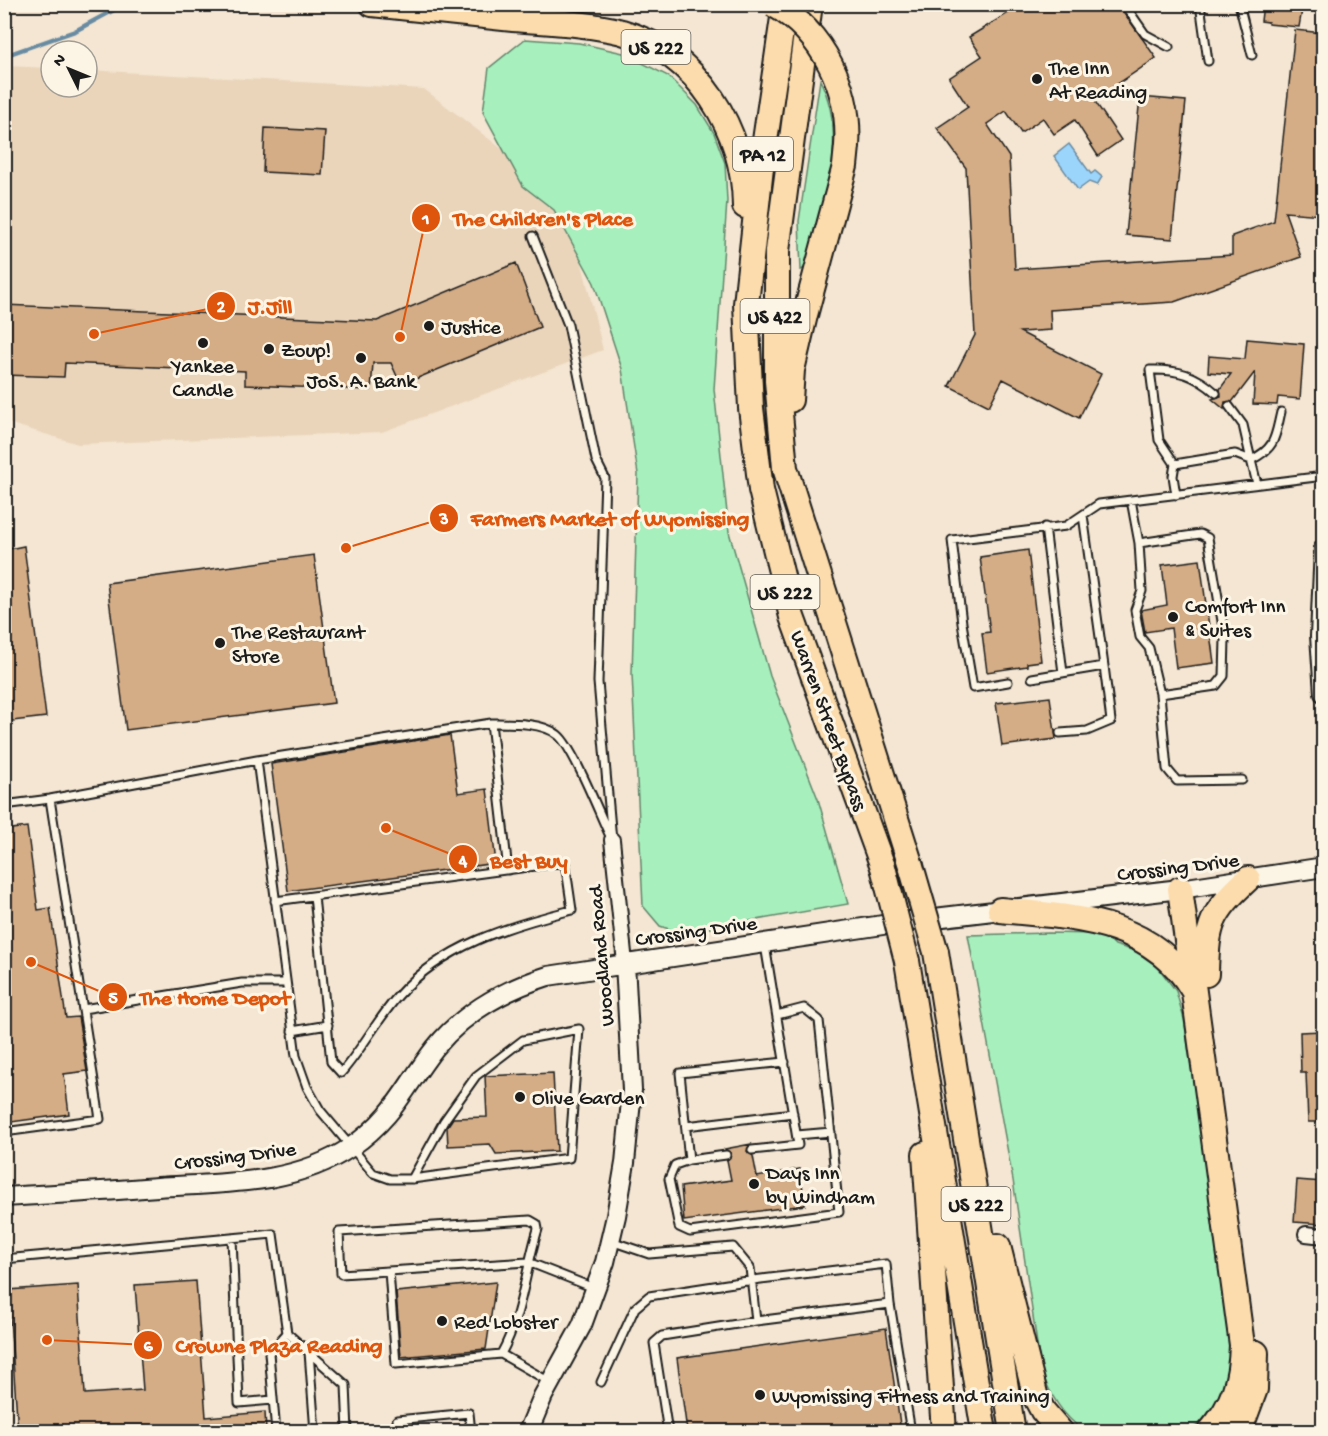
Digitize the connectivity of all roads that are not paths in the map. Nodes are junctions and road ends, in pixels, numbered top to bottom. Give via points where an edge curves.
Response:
1 (372, 4) edge
2 (773, 4) edge
3 (785, 4) edge
4 (810, 4) edge
5 (1124, 4) edge
6 (1200, 4) edge
7 (1239, 4) edge
8 (1169, 47) dead end
9 (1252, 55) dead end
10 (1208, 61) dead end
11 (533, 236) dead end
12 (746, 304) junction
13 (1216, 393) dead end
14 (1229, 406) dead end
15 (1281, 412) dead end
16 (1251, 460) junction
17 (1175, 464) junction
18 (1323, 476) edge
19 (1257, 484) junction
20 (1176, 495) junction
21 (1131, 500) junction
22 (1083, 515) junction
23 (1045, 527) junction
24 (1139, 543) junction
25 (1323, 548) edge
26 (832, 623) junction
27 (1104, 666) junction
28 (1063, 673) junction
29 (1032, 678) dead end
30 (1008, 682) dead end
31 (1323, 693) edge
32 (1160, 694) junction
33 (491, 723) junction
34 (1060, 733) dead end
35 (257, 760) junction
36 (1242, 780) dead end
37 (50, 799) junction
38 (4, 805) edge
39 (612, 840) junction
40 (1323, 867) edge
41 (508, 870) junction
42 (1248, 879) junction
43 (1187, 887) junction
44 (314, 896) junction
45 (275, 901) junction
46 (1000, 910) junction
47 (765, 943) junction
48 (625, 963) junction
49 (940, 977) junction
50 (285, 983) junction
51 (1200, 984) junction
52 (914, 999) junction
53 (83, 1010) junction
54 (777, 1015) junction
55 (327, 1025) junction
56 (292, 1031) junction
57 (784, 1062) junction
58 (793, 1113) junction
59 (686, 1126) junction
60 (4, 1132) edge
61 (831, 1132) junction
62 (797, 1135) junction
63 (350, 1148) junction
64 (752, 1150) dead end
65 (726, 1155) dead end
66 (689, 1160) junction
67 (412, 1179) junction
68 (4, 1197) edge
69 (1306, 1234) dead end
70 (1323, 1236) edge
71 (231, 1238) junction
72 (610, 1241) junction
73 (4, 1258) edge
74 (528, 1262) junction
75 (389, 1271) junction
76 (753, 1280) junction
77 (596, 1289) junction
78 (891, 1304) junction
79 (756, 1321) junction
80 (287, 1333) junction
81 (309, 1352) junction
82 (501, 1354) junction
83 (601, 1382) dead end
84 (551, 1383) junction
85 (273, 1400) junction
86 (276, 1431) edge
87 (315, 1431) edge
88 (348, 1431) edge
89 (399, 1431) edge
90 (471, 1431) edge
91 (528, 1431) edge
92 (668, 1431) edge
93 (911, 1431) edge
94 (944, 1431) edge
95 (984, 1431) edge
96 (1013, 1431) edge
97 (1061, 1431) edge
98 (1210, 1431) edge
99 (1239, 1431) edge

1 - 12 highway, US 222 via 619,31 676,60 704,87 718,108 740,158 745,201
2 - 26 highway, US 222, bridge via 800,24 830,62 846,114 848,146 798,344 790,394
3 - 12 highway, Warren Street Bypass / PA 12
4 - 26 highway, Warren Street Bypass / US 422 via 780,213 775,292 777,381 785,468
5 - 8 lane via 1145,34
6 - 10 lane
7 - 9 lane
11 - 39 lane, Woodland Road via 568,325 596,460 605,478 598,682
12 - 52 highway, Warren Street Bypass / US 222, bridge via 751,408 761,490 774,552 792,617 883,867
13 - 17 lane via 1202,381 1173,369 1150,370 1159,441
14 - 16 lane via 1243,425
15 - 16 lane via 1274,443
16 - 17 lane via 1235,454
16 - 19 lane
17 - 20 lane
18 - 19 lane
19 - 20 lane
20 - 21 lane
21 - 22 lane via 1099,504
21 - 24 lane
22 - 23 lane via 1066,526
22 - 27 lane
23 - 28 lane
23 - 30 lane via 952,540 973,688
24 - 32 lane via 1142,591 1135,610
24 - 32 lane via 1200,534 1208,538 1225,639 1224,676 1216,686
25 - 31 main road
26 - 49 highway, Warren Street Bypass / US 222, bridge via 911,866
27 - 28 lane
27 - 34 lane via 1111,721 1087,731
28 - 29 lane
32 - 36 lane via 1167,769 1177,781
33 - 35 lane
33 - 39 lane via 526,723 558,735
33 - 41 lane
35 - 37 lane
35 - 45 lane
37 - 38 lane
37 - 53 lane
39 - 48 street, Woodland Road
40 - 42 main road, Crossing Drive
41 - 44 lane
41 - 55 lane via 565,862 572,910 493,933 437,962 396,998 341,1073 331,1062
42 - 43 main road, Crossing Drive
42 - 51 highway via 1224,902 1210,924
43 - 46 main road, Crossing Drive
43 - 51 highway
44 - 45 lane
44 - 55 lane
45 - 50 lane
46 - 47 main road, Crossing Drive
46 - 51 highway via 1066,917 1126,931 1164,954 1185,976
47 - 48 main road, Crossing Drive
47 - 54 lane
48 - 63 main road, Crossing Drive via 548,976 520,985 473,1011 435,1048 390,1113
48 - 72 main road, Woodland Road via 632,1090 625,1163
49 - 96 highway, Warren Street Bypass / US 222
49 - 97 highway via 966,1065 1002,1268 1036,1398
50 - 53 lane via 242,983
50 - 56 lane
51 - 98 highway via 1242,1345 1238,1383 1228,1407
51 - 99 highway via 1256,1339 1254,1389
52 - 94 highway
52 - 95 highway, Warren Street Bypass / US 222
53 - 60 lane via 100,1119
54 - 57 lane
54 - 61 lane via 804,1008 819,1020
55 - 56 lane
56 - 63 lane via 307,1087
57 - 58 lane
57 - 59 lane via 680,1073
58 - 59 lane
58 - 62 lane
59 - 66 lane
61 - 62 lane
61 - 66 lane via 839,1212 690,1232 679,1227 669,1179 675,1165
62 - 64 lane via 798,1145
63 - 67 lane via 373,1173 390,1179
63 - 68 main road, Crossing Drive via 309,1168 268,1178
65 - 66 lane
67 - 67 lane via 569,1158 579,1029 523,1040 476,1076 444,1121
69 - 70 street
71 - 73 lane
71 - 80 lane via 273,1234
71 - 85 lane via 239,1402
72 - 76 lane via 649,1254 733,1247 750,1268
72 - 77 main road, Woodland Road
74 - 75 lane
74 - 75 lane via 538,1229 530,1220 339,1232 341,1274
74 - 77 lane
74 - 82 lane via 514,1331
75 - 82 lane via 396,1364
76 - 78 lane via 886,1264
76 - 79 lane
76 - 83 lane via 649,1296 635,1308
77 - 84 main road, Woodland Road
78 - 79 lane
78 - 93 lane
79 - 92 lane via 662,1336 654,1343
80 - 81 lane
80 - 85 lane via 269,1353
81 - 87 lane
81 - 88 lane via 346,1385
82 - 84 lane
84 - 91 main road, Woodland Road
85 - 86 lane
89 - 90 lane via 397,1420 469,1413

